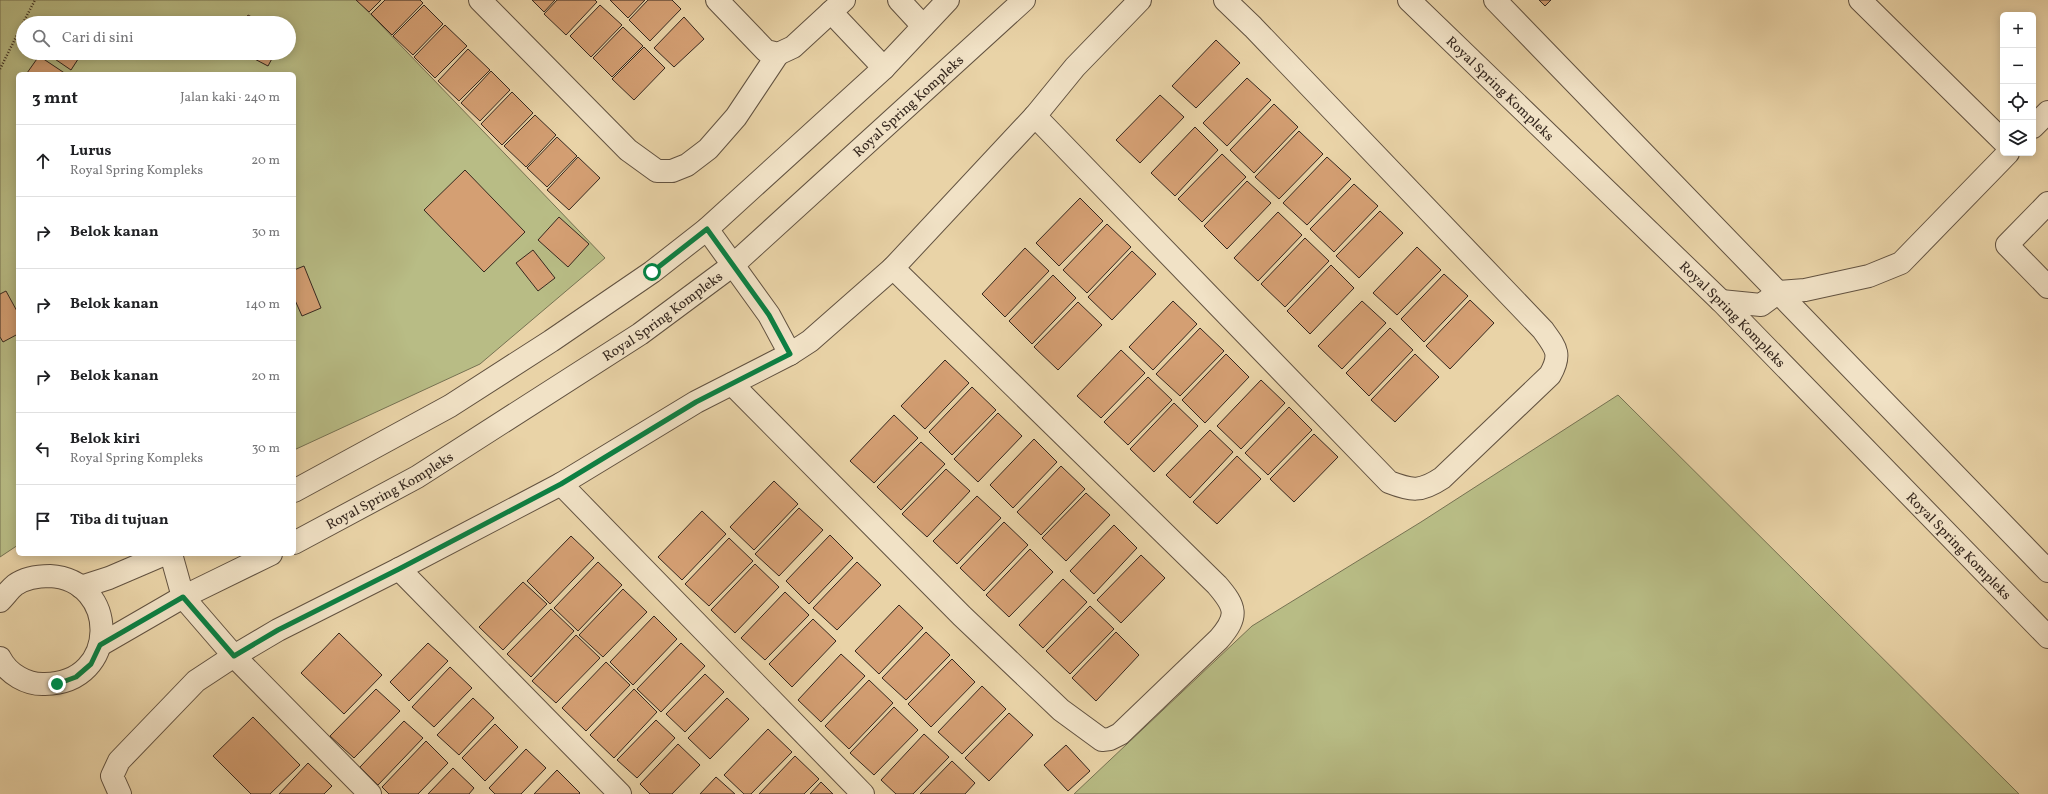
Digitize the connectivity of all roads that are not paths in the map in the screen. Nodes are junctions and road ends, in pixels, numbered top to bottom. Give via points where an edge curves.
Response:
1 (480, 0) edge
2 (716, 0) edge
3 (899, 0) edge
4 (948, 0) edge
5 (1024, 0) edge
6 (1140, 0) edge
7 (1224, 0) edge
8 (1408, 0) edge
9 (1495, 0) edge
10 (1860, 0) edge
11 (837, 6) edge
12 (924, 26) junction
13 (778, 54) junction
14 (884, 68) junction
15 (2048, 112) edge
16 (1035, 116) junction
17 (2036, 124) edge
18 (2000, 138) edge
19 (2005, 156) edge
20 (2048, 203) edge
21 (707, 229) junction
22 (733, 265) junction
23 (892, 268) junction
24 (2048, 287) edge
25 (1778, 292) junction
26 (1721, 301) junction
27 (790, 354) junction
28 (732, 384) junction
29 (561, 484) junction
30 (296, 490) edge
31 (296, 542) edge
32 (160, 556) edge
33 (172, 556) edge
34 (267, 556) edge
35 (399, 569) junction
36 (2048, 571) edge
37 (81, 587) junction
38 (183, 597) junction
39 (0, 601) edge
40 (2048, 638) edge
41 (100, 645) junction
42 (234, 656) junction
43 (0, 658) edge
44 (120, 794) edge
45 (370, 794) edge
46 (620, 794) edge
47 (863, 794) edge

1 - 13 street via 628,150 657,171 672,171 688,165 708,149 736,117
2 - 13 street via 766,52
3 - 12 street
4 - 12 street
5 - 22 street, Royal Spring Kompleks
6 - 16 street via 1075,67
7 - 16 street via 1253,27 1543,330 1556,348 1557,362 1550,375 1442,478 1427,488 1408,490 1389,482
8 - 26 street, Royal Spring Kompleks
9 - 25 street
10 - 18 street
11 - 13 street via 792,47
11 - 14 street
12 - 14 street
14 - 21 street
15 - 17 street
16 - 23 street
19 - 25 street via 1901,263 1869,276 1805,290
20 - 24 street via 2007,244
21 - 22 street
21 - 30 street via 652,272 450,406
22 - 27 street via 769,315
22 - 31 street, Royal Spring Kompleks via 640,334 417,477
23 - 27 street via 810,341
23 - 28 street via 1217,585 1233,607 1229,628 1120,734 1102,740 1061,710 962,616
25 - 26 street via 1761,305
25 - 36 street
26 - 40 street, Royal Spring Kompleks
27 - 28 street
28 - 29 street via 696,402
29 - 35 street
29 - 47 street
32 - 37 street
33 - 38 street
34 - 38 street
35 - 42 street via 278,630
35 - 46 street
37 - 39 street via 60,577 37,576 16,585
37 - 41 street via 95,603 102,624
38 - 41 street
38 - 42 street
41 - 43 street via 91,664 76,677 57,684 37,685 18,677
42 - 44 street via 196,681 118,761 112,776
42 - 45 street

